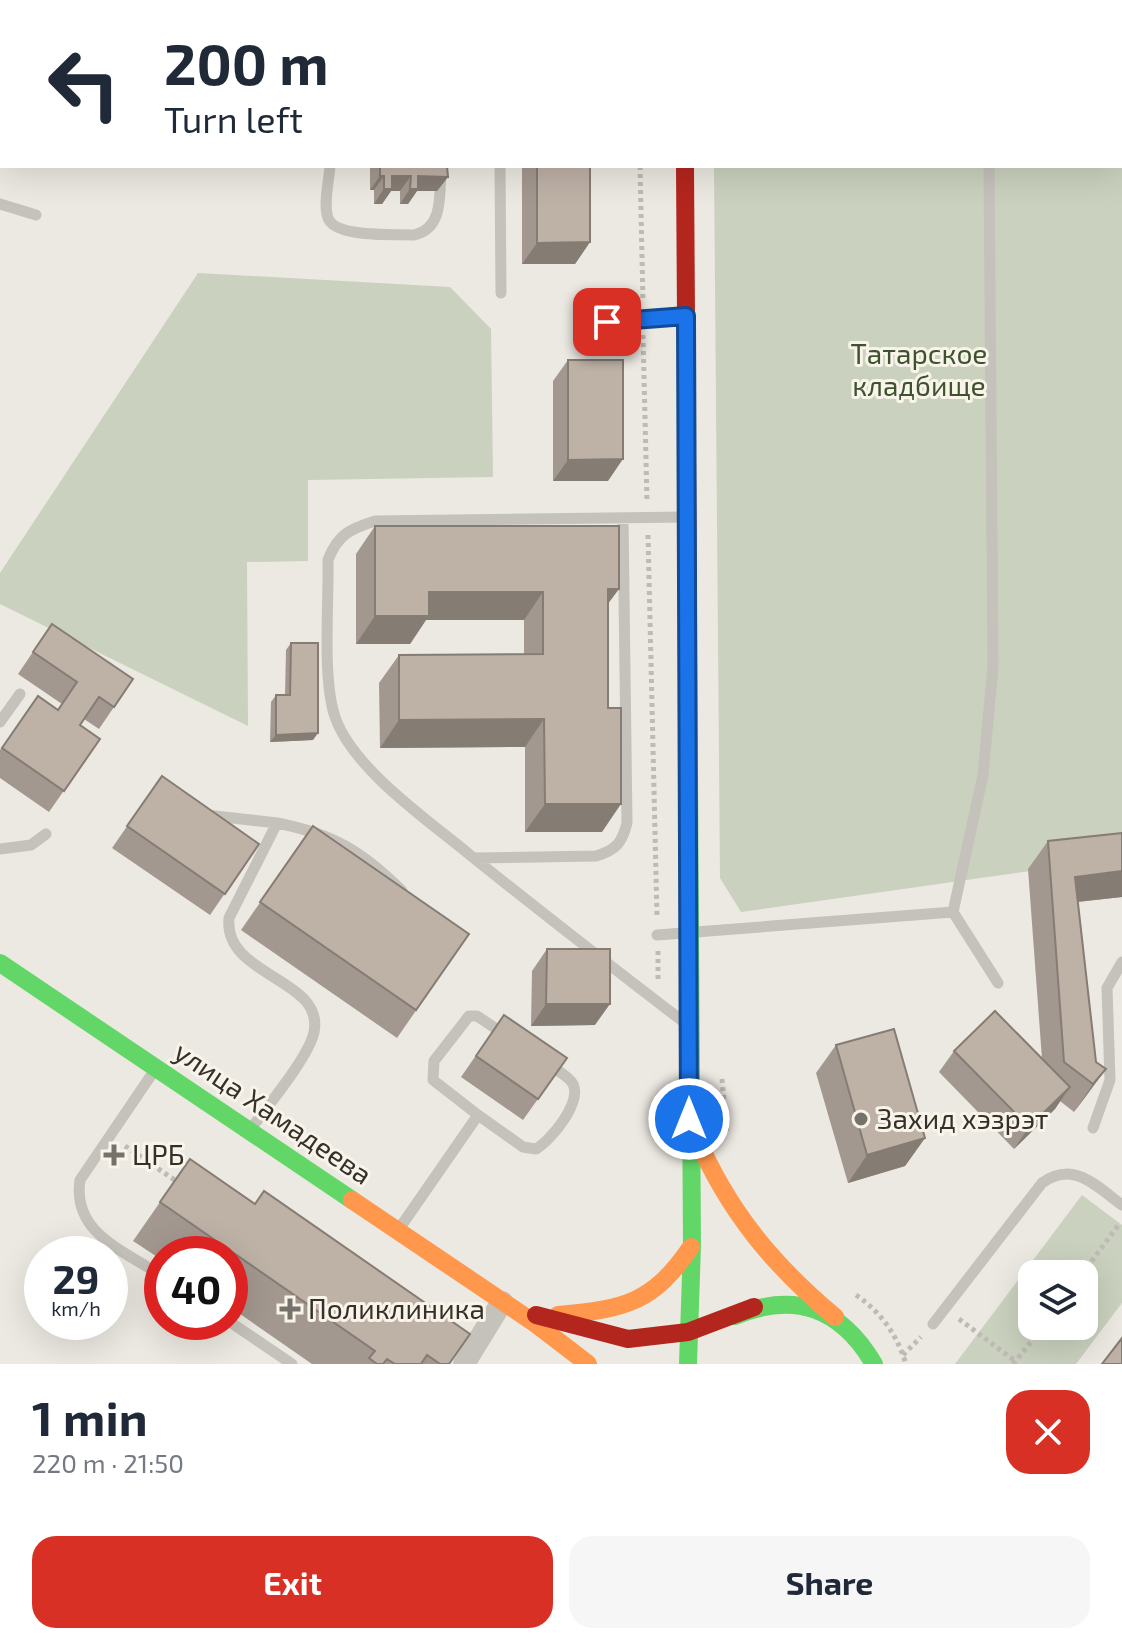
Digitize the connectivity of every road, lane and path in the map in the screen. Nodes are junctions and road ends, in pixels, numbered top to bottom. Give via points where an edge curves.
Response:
1 (330, 168) edge
2 (441, 168) edge
3 (500, 168) edge
4 (640, 168) edge
5 (685, 168) edge
6 (989, 168) edge
7 (0, 204) edge
8 (36, 215) dead end
9 (501, 293) dead end
10 (686, 316) junction
11 (643, 319) junction
12 (607, 322) dead end
13 (648, 517) junction
14 (686, 517) junction
15 (623, 518) junction
16 (20, 694) dead end
17 (0, 722) edge
18 (189, 814) edge
19 (277, 823) junction
20 (46, 834) dead end
21 (0, 849) edge
22 (475, 858) junction
23 (414, 903) edge
24 (953, 912) junction
25 (689, 934) junction
26 (657, 935) junction
27 (1122, 962) edge
28 (0, 963) edge
29 (998, 983) dead end
30 (659, 1003) junction
31 (689, 1026) junction
32 (525, 1048) edge
33 (537, 1057) edge
34 (722, 1066) dead end
35 (157, 1067) junction
36 (478, 1115) junction
37 (689, 1119) junction
38 (1093, 1128) dead end
39 (250, 1131) junction
40 (110, 1136) junction
41 (729, 1143) dead end
42 (186, 1188) edge
43 (1122, 1205) edge
44 (1122, 1220) edge
45 (398, 1231) junction
46 (692, 1245) junction
47 (1092, 1260) edge
48 (144, 1264) edge
49 (846, 1289) dead end
50 (851, 1300) dead end
51 (508, 1306) junction
52 (754, 1307) junction
53 (945, 1309) junction
54 (865, 1314) dead end
55 (546, 1316) junction
56 (835, 1317) junction
57 (933, 1324) joint
58 (688, 1332) junction
59 (248, 1334) edge
60 (1032, 1340) edge
61 (903, 1355) junction
62 (1014, 1362) edge
63 (292, 1364) edge
64 (464, 1364) edge
65 (588, 1364) edge
66 (690, 1364) edge
67 (874, 1364) edge
68 (906, 1364) edge

1 - 2 lane via 327,208 335,227 414,235 424,233 438,215
3 - 9 lane
4 - 11 path
5 - 10 street
6 - 24 lane via 993,666 983,775
7 - 8 lane
10 - 11 lane
10 - 14 street
11 - 12 lane
11 - 13 path
13 - 14 lane
13 - 15 lane
13 - 26 path
14 - 25 street
15 - 22 lane via 623,841 612,852 596,856
15 - 22 lane via 375,521 347,530 334,543 328,560 335,718 348,745 371,770
16 - 17 lane
18 - 19 lane
19 - 23 lane via 337,840 369,858
19 - 39 lane via 229,918 228,933 244,957 301,997 312,1013 314,1032
20 - 21 lane via 31,845
22 - 30 lane
24 - 25 lane
24 - 29 lane
25 - 26 lane
25 - 31 street
26 - 30 path
27 - 38 lane via 1107,988 1110,1080
28 - 35 street, улица Хамадеева
30 - 31 lane
31 - 37 street
32 - 36 lane via 469,1016 434,1061 433,1080 439,1088
33 - 36 lane via 570,1080 576,1094 544,1144 530,1149
34 - 41 path
35 - 39 street, улица Хамадеева
35 - 40 lane
36 - 45 lane
37 - 46 street
37 - 56 street via 723,1198 747,1233
39 - 45 street, улица Хамадеева
40 - 42 path
40 - 48 lane via 80,1180 77,1200 93,1229
43 - 53 lane via 1080,1174 1053,1175
44 - 47 path
45 - 51 street, улица Хамадеева
46 - 55 street via 671,1279 646,1299 612,1310
46 - 58 street
49 - 61 path via 882,1318
50 - 54 path
51 - 55 street, улица Хамадеева
51 - 64 street
51 - 65 street, улица Хамадеева
52 - 56 street via 804,1304
52 - 58 street, улица Хамадеева
52 - 66 street via 721,1325
53 - 57 lane
53 - 62 path
55 - 58 street, улица Хамадеева via 628,1339
56 - 67 street via 855,1333
57 - 61 path
58 - 66 street
59 - 63 lane
60 - 62 path
61 - 68 path

